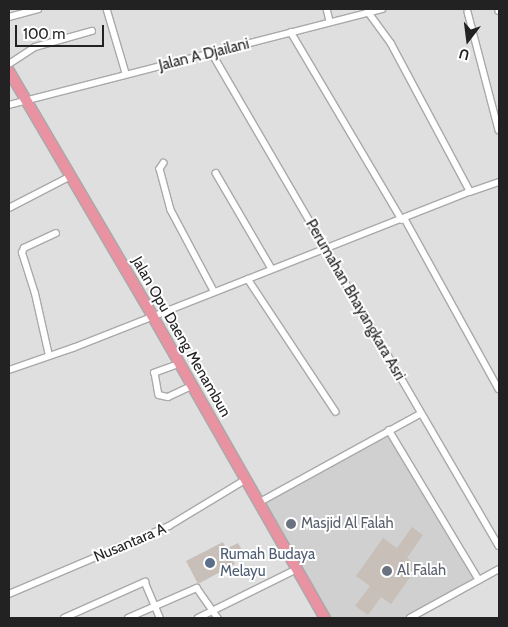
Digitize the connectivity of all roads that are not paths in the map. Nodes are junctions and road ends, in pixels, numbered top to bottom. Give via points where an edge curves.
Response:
1 (38, 9) edge
2 (107, 9) edge
3 (327, 9) edge
4 (382, 9) edge
5 (368, 12) junction
6 (468, 12) dead end
7 (9, 16) edge
8 (330, 21) junction
9 (92, 31) dead end
10 (291, 32) junction
11 (212, 53) junction
12 (9, 64) edge
13 (9, 71) edge
14 (126, 73) junction
15 (26, 100) junction
16 (9, 105) edge
17 (499, 130) edge
18 (164, 163) dead end
19 (216, 173) dead end
20 (72, 176) junction
21 (499, 182) edge
22 (470, 192) junction
23 (9, 208) edge
24 (403, 220) junction
25 (56, 233) dead end
26 (326, 249) junction
27 (272, 269) junction
28 (248, 278) junction
29 (214, 291) junction
30 (152, 314) junction
31 (49, 356) junction
32 (180, 364) junction
33 (9, 370) edge
34 (192, 386) junction
35 (499, 389) edge
36 (336, 412) dead end
37 (420, 414) junction
38 (389, 430) junction
39 (244, 480) junction
40 (258, 503) junction
41 (499, 546) edge
42 (499, 569) edge
43 (297, 570) junction
44 (479, 580) junction
45 (9, 594) edge
46 (156, 605) junction
47 (213, 611) junction
48 (64, 618) edge
49 (128, 618) edge
50 (160, 618) edge
51 (198, 618) edge
52 (218, 618) edge
53 (325, 618) edge
54 (410, 618) edge

1 - 7 street
2 - 14 street
3 - 8 street
4 - 5 street, Jalan A Djailani
5 - 8 street, Jalan A Djailani
5 - 22 street via 391,44
6 - 17 street
8 - 10 street, Jalan A Djailani
9 - 12 street via 35,47
10 - 11 street, Jalan A Djailani
10 - 24 street
11 - 14 street, Jalan A Djailani
11 - 26 street, Perumahan Bhayangkara Asri
13 - 15 highway, Jalan Opu Daeng Menambun
14 - 15 street, Jalan A Djailani
15 - 16 street, Jalan A Djailani
15 - 20 highway, Jalan Opu Daeng Menambun
18 - 29 street via 160,169 171,210
19 - 27 street
20 - 23 street
20 - 30 highway, Jalan Opu Daeng Menambun
21 - 22 street
22 - 24 street
24 - 26 street
24 - 35 street
25 - 31 street via 24,248 22,252
26 - 27 street
26 - 37 street, Perumahan Bhayangkara Asri
27 - 28 street
28 - 29 street
28 - 36 street
29 - 30 street
30 - 31 street
30 - 32 highway, Jalan Opu Daeng Menambun
31 - 33 street
32 - 34 highway, Jalan Opu Daeng Menambun
32 - 34 street via 156,373 159,395 168,397
34 - 39 highway, Jalan Opu Daeng Menambun
37 - 38 street
37 - 41 street, Perumahan Bhayangkara Asri
38 - 40 street
38 - 44 street
39 - 40 highway, Jalan Opu Daeng Menambun
39 - 45 street, Nusantara A via 169,526
40 - 43 highway, Jalan Opu Daeng Menambun
42 - 44 street
43 - 47 street
43 - 53 highway, Jalan Opu Daeng Menambun
44 - 54 street
46 - 47 street via 197,588
46 - 48 street via 147,583 143,582
46 - 49 street
46 - 50 street
47 - 51 street
47 - 52 street

